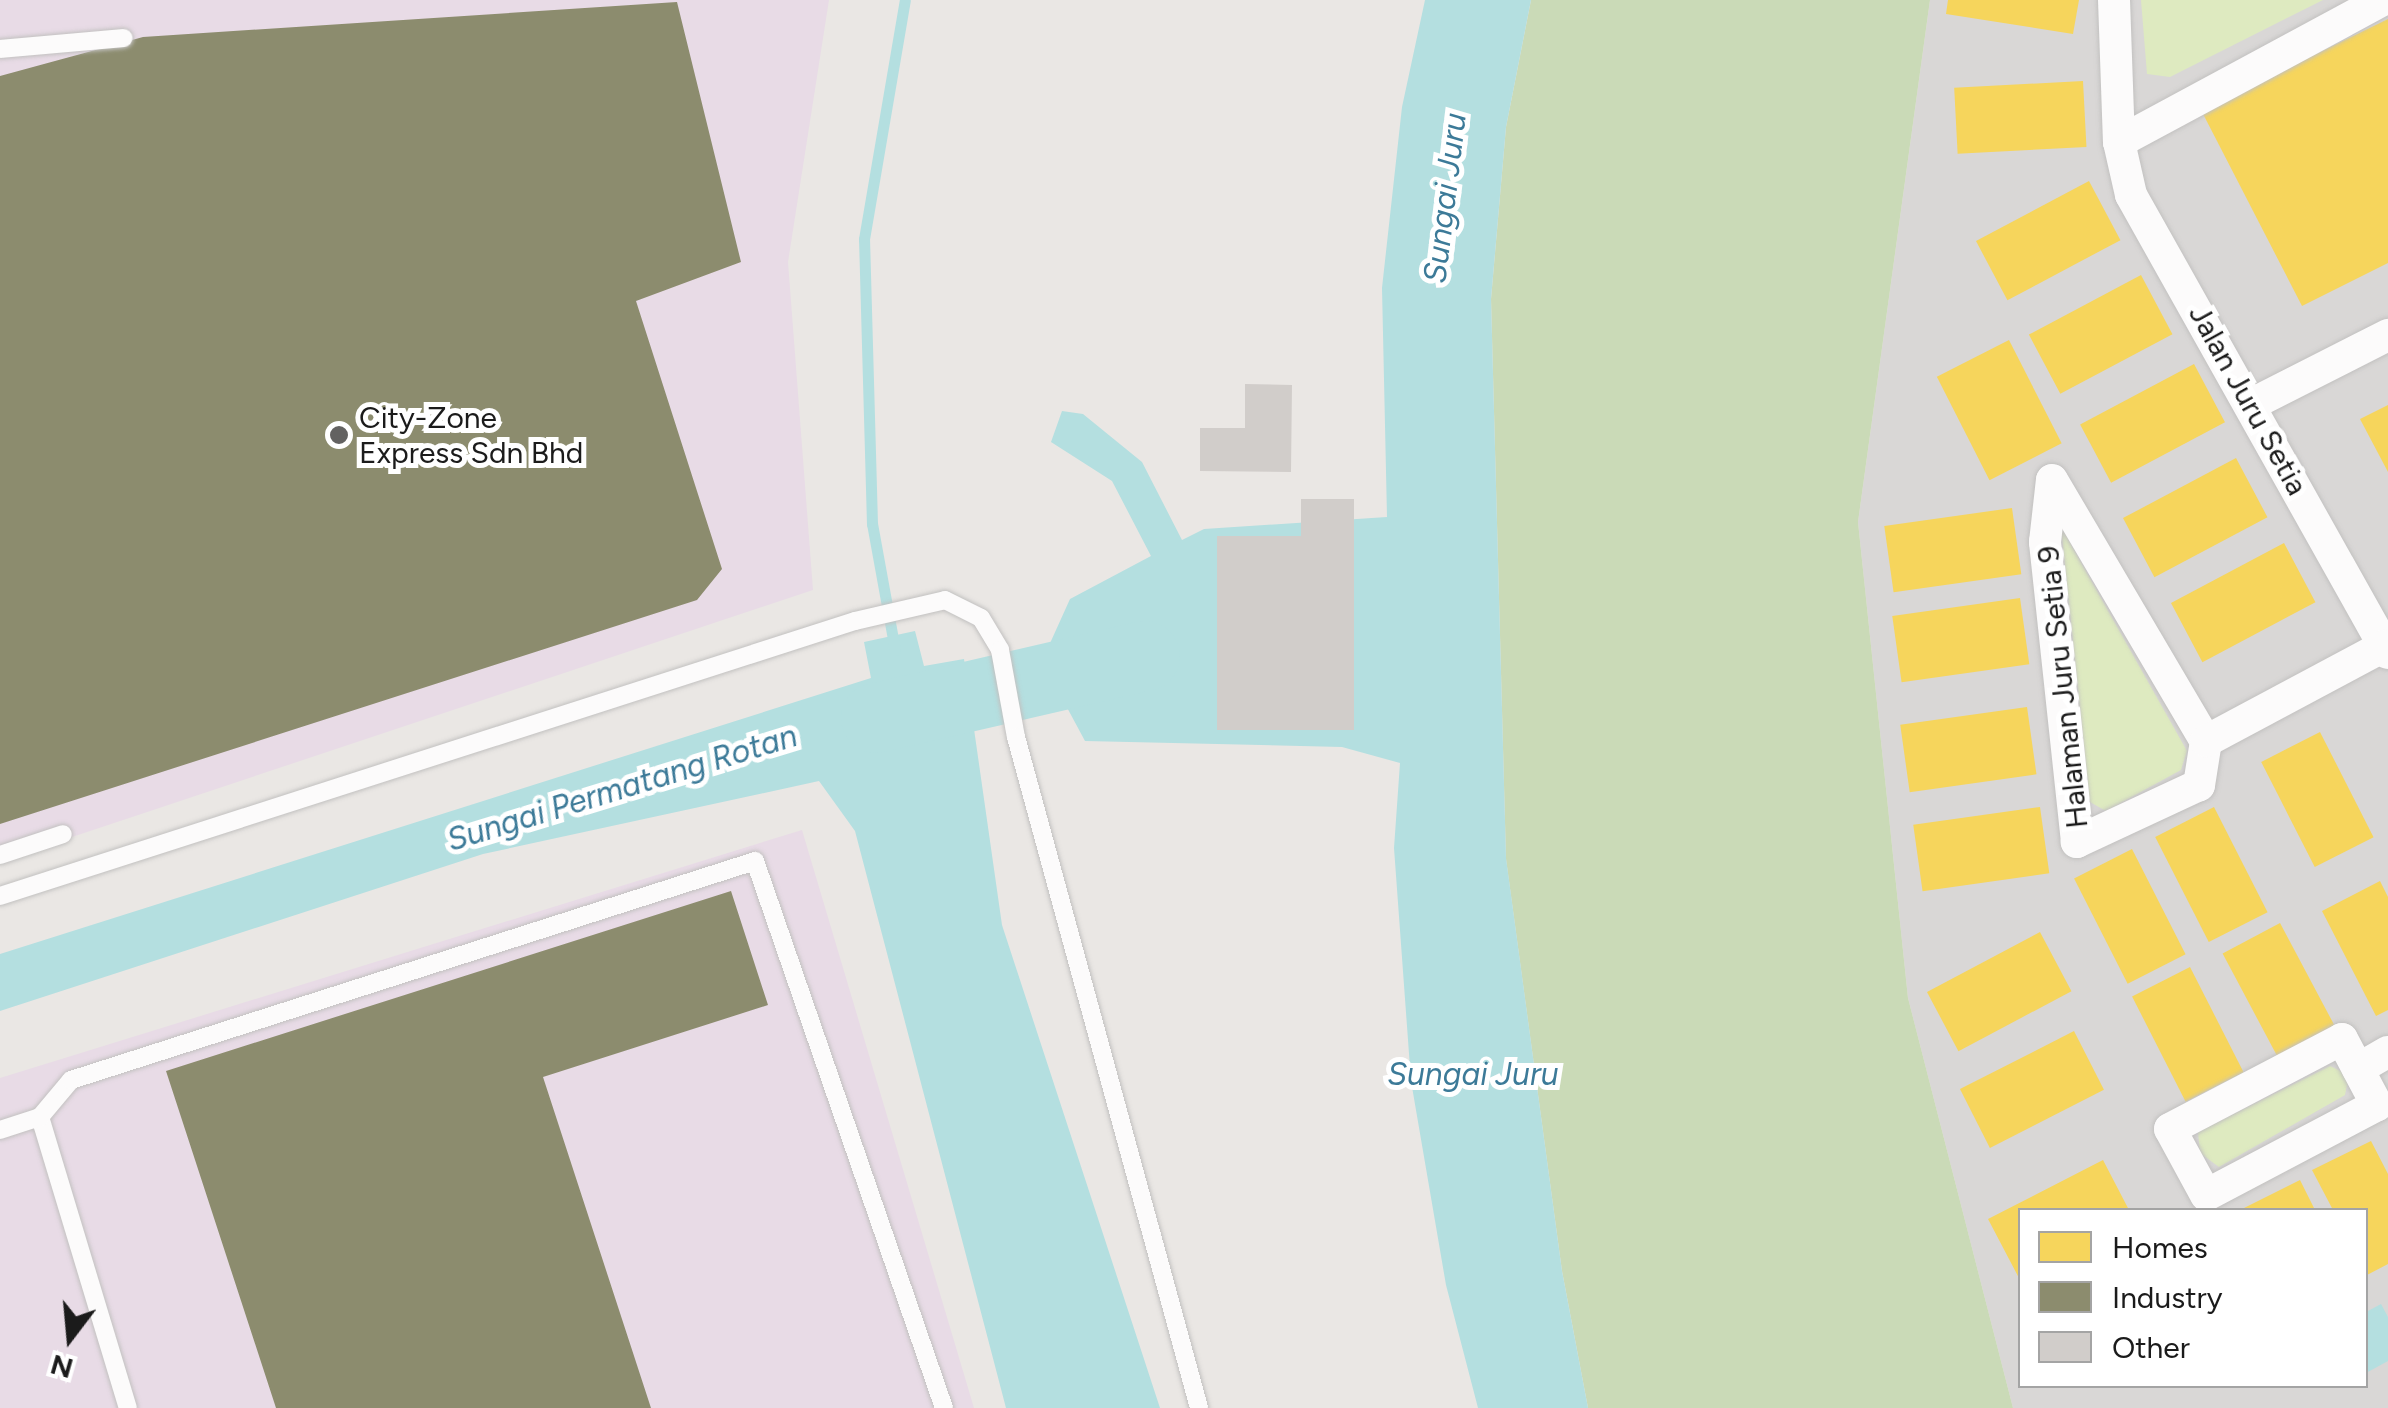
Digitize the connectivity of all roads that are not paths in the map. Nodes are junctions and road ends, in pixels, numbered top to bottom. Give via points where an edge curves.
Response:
1 (2114, 0) edge
2 (2383, 0) edge
3 (124, 38) dead end
4 (0, 50) edge
5 (2118, 142) junction
6 (2388, 336) edge
7 (2252, 404) junction
8 (2386, 650) edge
9 (2206, 741) junction
10 (63, 834) dead end
11 (0, 855) edge
12 (0, 896) edge
13 (2388, 1052) edge
14 (2358, 1068) junction
15 (40, 1117) junction
16 (0, 1130) edge
17 (128, 1408) edge
18 (944, 1408) edge
19 (1198, 1408) edge

1 - 5 street, Jalan Juru Setia
2 - 5 street
3 - 4 lane
5 - 7 street, Jalan Juru Setia via 2131,196
6 - 7 street
7 - 8 street, Jalan Juru Setia
8 - 9 street
9 - 9 street, Halaman Juru Setia 9 via 2199,784 2077,842 2045,542 2052,480
10 - 11 lane
12 - 19 lane via 855,621 945,600 981,618 1000,650 1016,737
13 - 14 street
14 - 14 street via 2378,1105 2206,1195 2170,1129 2342,1039
15 - 16 lane
15 - 17 lane
15 - 18 lane via 71,1080 754,861

